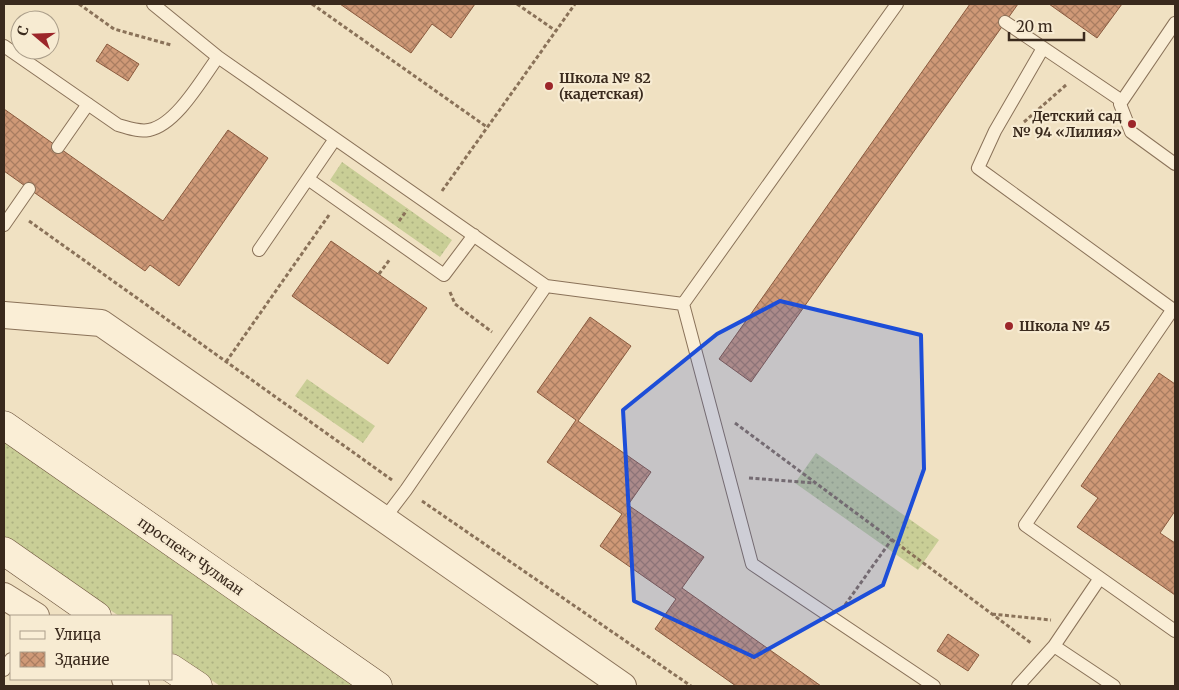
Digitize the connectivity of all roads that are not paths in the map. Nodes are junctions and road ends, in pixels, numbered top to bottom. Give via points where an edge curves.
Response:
1 (153, 4) edge
2 (897, 4) edge
3 (1005, 22) dead end
4 (1175, 23) edge
5 (4, 46) edge
6 (1043, 48) junction
7 (218, 57) junction
8 (1122, 101) junction
9 (88, 104) junction
10 (336, 139) junction
11 (58, 147) dead end
12 (1175, 164) edge
13 (308, 179) junction
14 (28, 189) dead end
15 (4, 225) edge
16 (474, 235) junction
17 (258, 250) dead end
18 (546, 286) junction
19 (683, 304) junction
20 (1174, 310) edge
21 (4, 315) edge
22 (4, 426) edge
23 (384, 518) junction
24 (4, 551) edge
25 (1100, 578) junction
26 (4, 596) edge
27 (34, 615) edge
28 (96, 615) edge
29 (1175, 631) edge
30 (1050, 650) junction
31 (172, 669) edge
32 (198, 686) edge
33 (378, 686) edge
34 (623, 686) edge
35 (934, 686) edge
36 (1018, 686) edge
37 (1114, 686) edge

1 - 7 lane
2 - 19 lane
3 - 6 lane
4 - 8 lane
5 - 9 lane
6 - 8 lane
6 - 20 lane via 994,131 978,168
7 - 9 lane via 178,112 166,123 150,130 118,125
7 - 10 lane
8 - 12 lane via 1120,104 1131,132
9 - 11 lane
10 - 13 lane
10 - 16 lane
13 - 16 lane via 444,276
13 - 17 lane
14 - 15 lane
16 - 18 lane
18 - 19 lane
18 - 23 lane
19 - 35 lane via 752,564
20 - 25 lane via 1025,525
21 - 23 street via 101,323
22 - 33 main road, проспект Чулман
23 - 34 street
24 - 28 main road
25 - 29 lane
25 - 30 lane
26 - 27 street
30 - 36 lane
30 - 37 lane
31 - 32 main road

